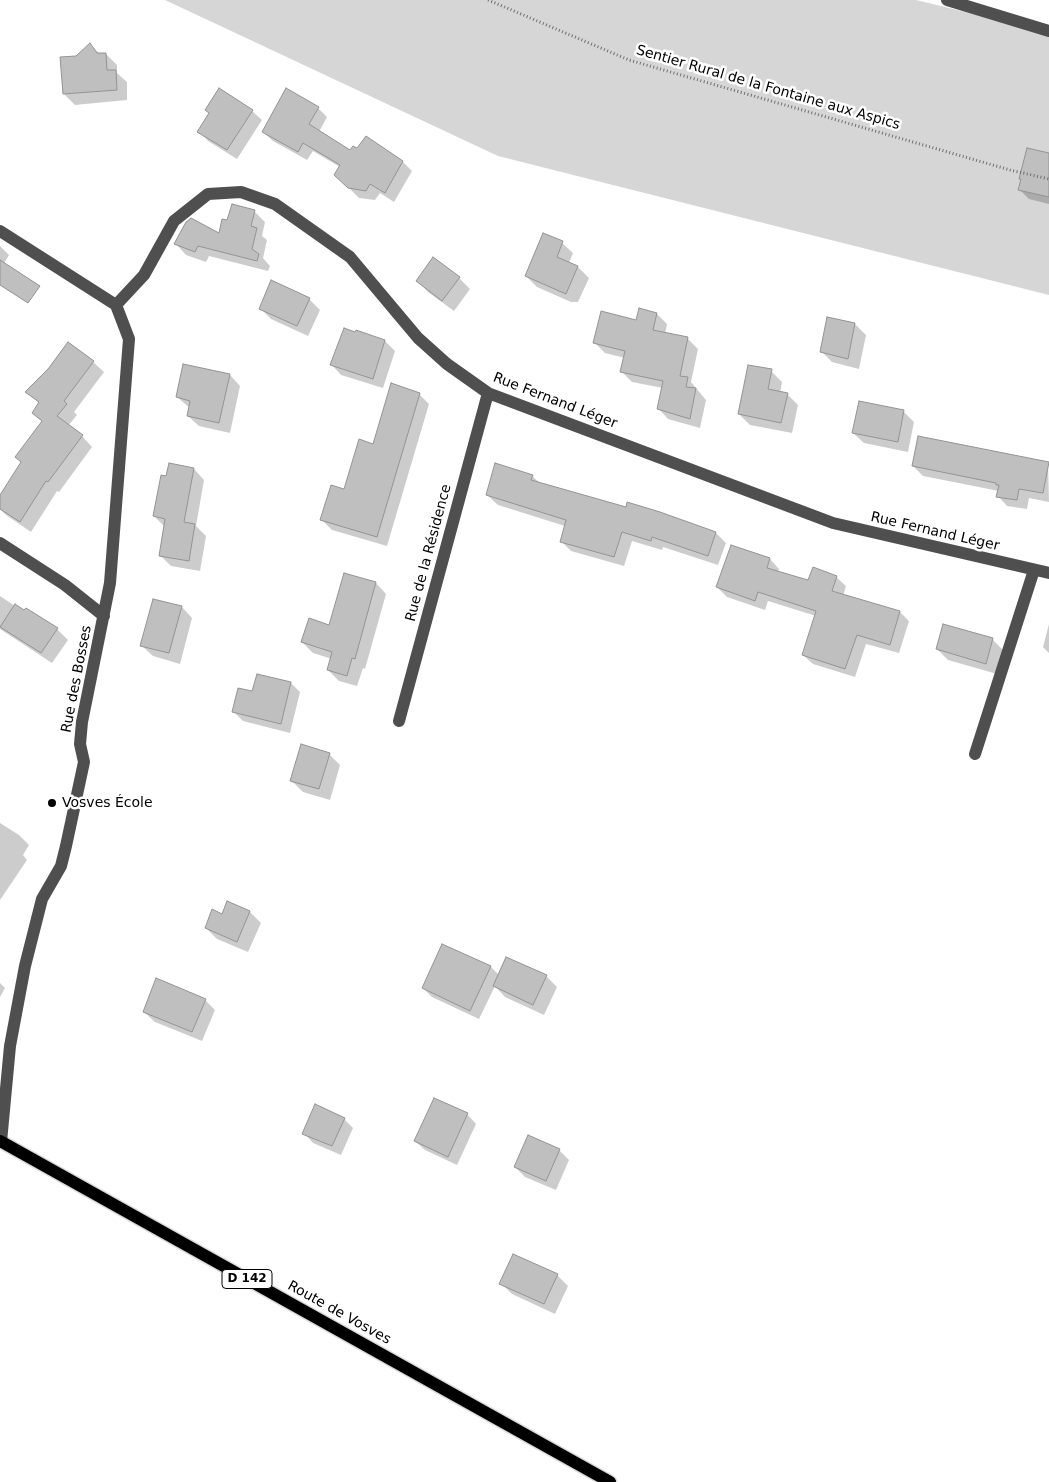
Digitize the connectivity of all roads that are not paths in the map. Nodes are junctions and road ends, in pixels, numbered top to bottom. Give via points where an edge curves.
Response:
1 (947, 0) edge
2 (1049, 31) edge
3 (0, 231) edge
4 (116, 305) junction
5 (488, 393) junction
6 (0, 543) edge
7 (1034, 570) junction
8 (1049, 572) edge
9 (104, 616) junction
10 (399, 721) dead end
11 (976, 754) dead end
12 (0, 1141) edge
13 (610, 1482) edge

1 - 2 street
3 - 4 street
4 - 5 street, Rue Fernand Léger via 144,275 174,221 208,194 241,192 275,204 350,257 418,338 447,364
4 - 9 street, Rue des Bosses via 129,339 110,583
5 - 7 street, Rue Fernand Léger via 833,524
5 - 10 street, Rue de la Résidence
6 - 9 street via 65,585
7 - 8 street, Rue Fernand Léger
7 - 11 street
9 - 12 street, Rue des Bosses via 82,722 80,744 84,762 68,837 61,866 42,899 25,966 10,1046
12 - 13 main road, Route de Vosves / D 142

